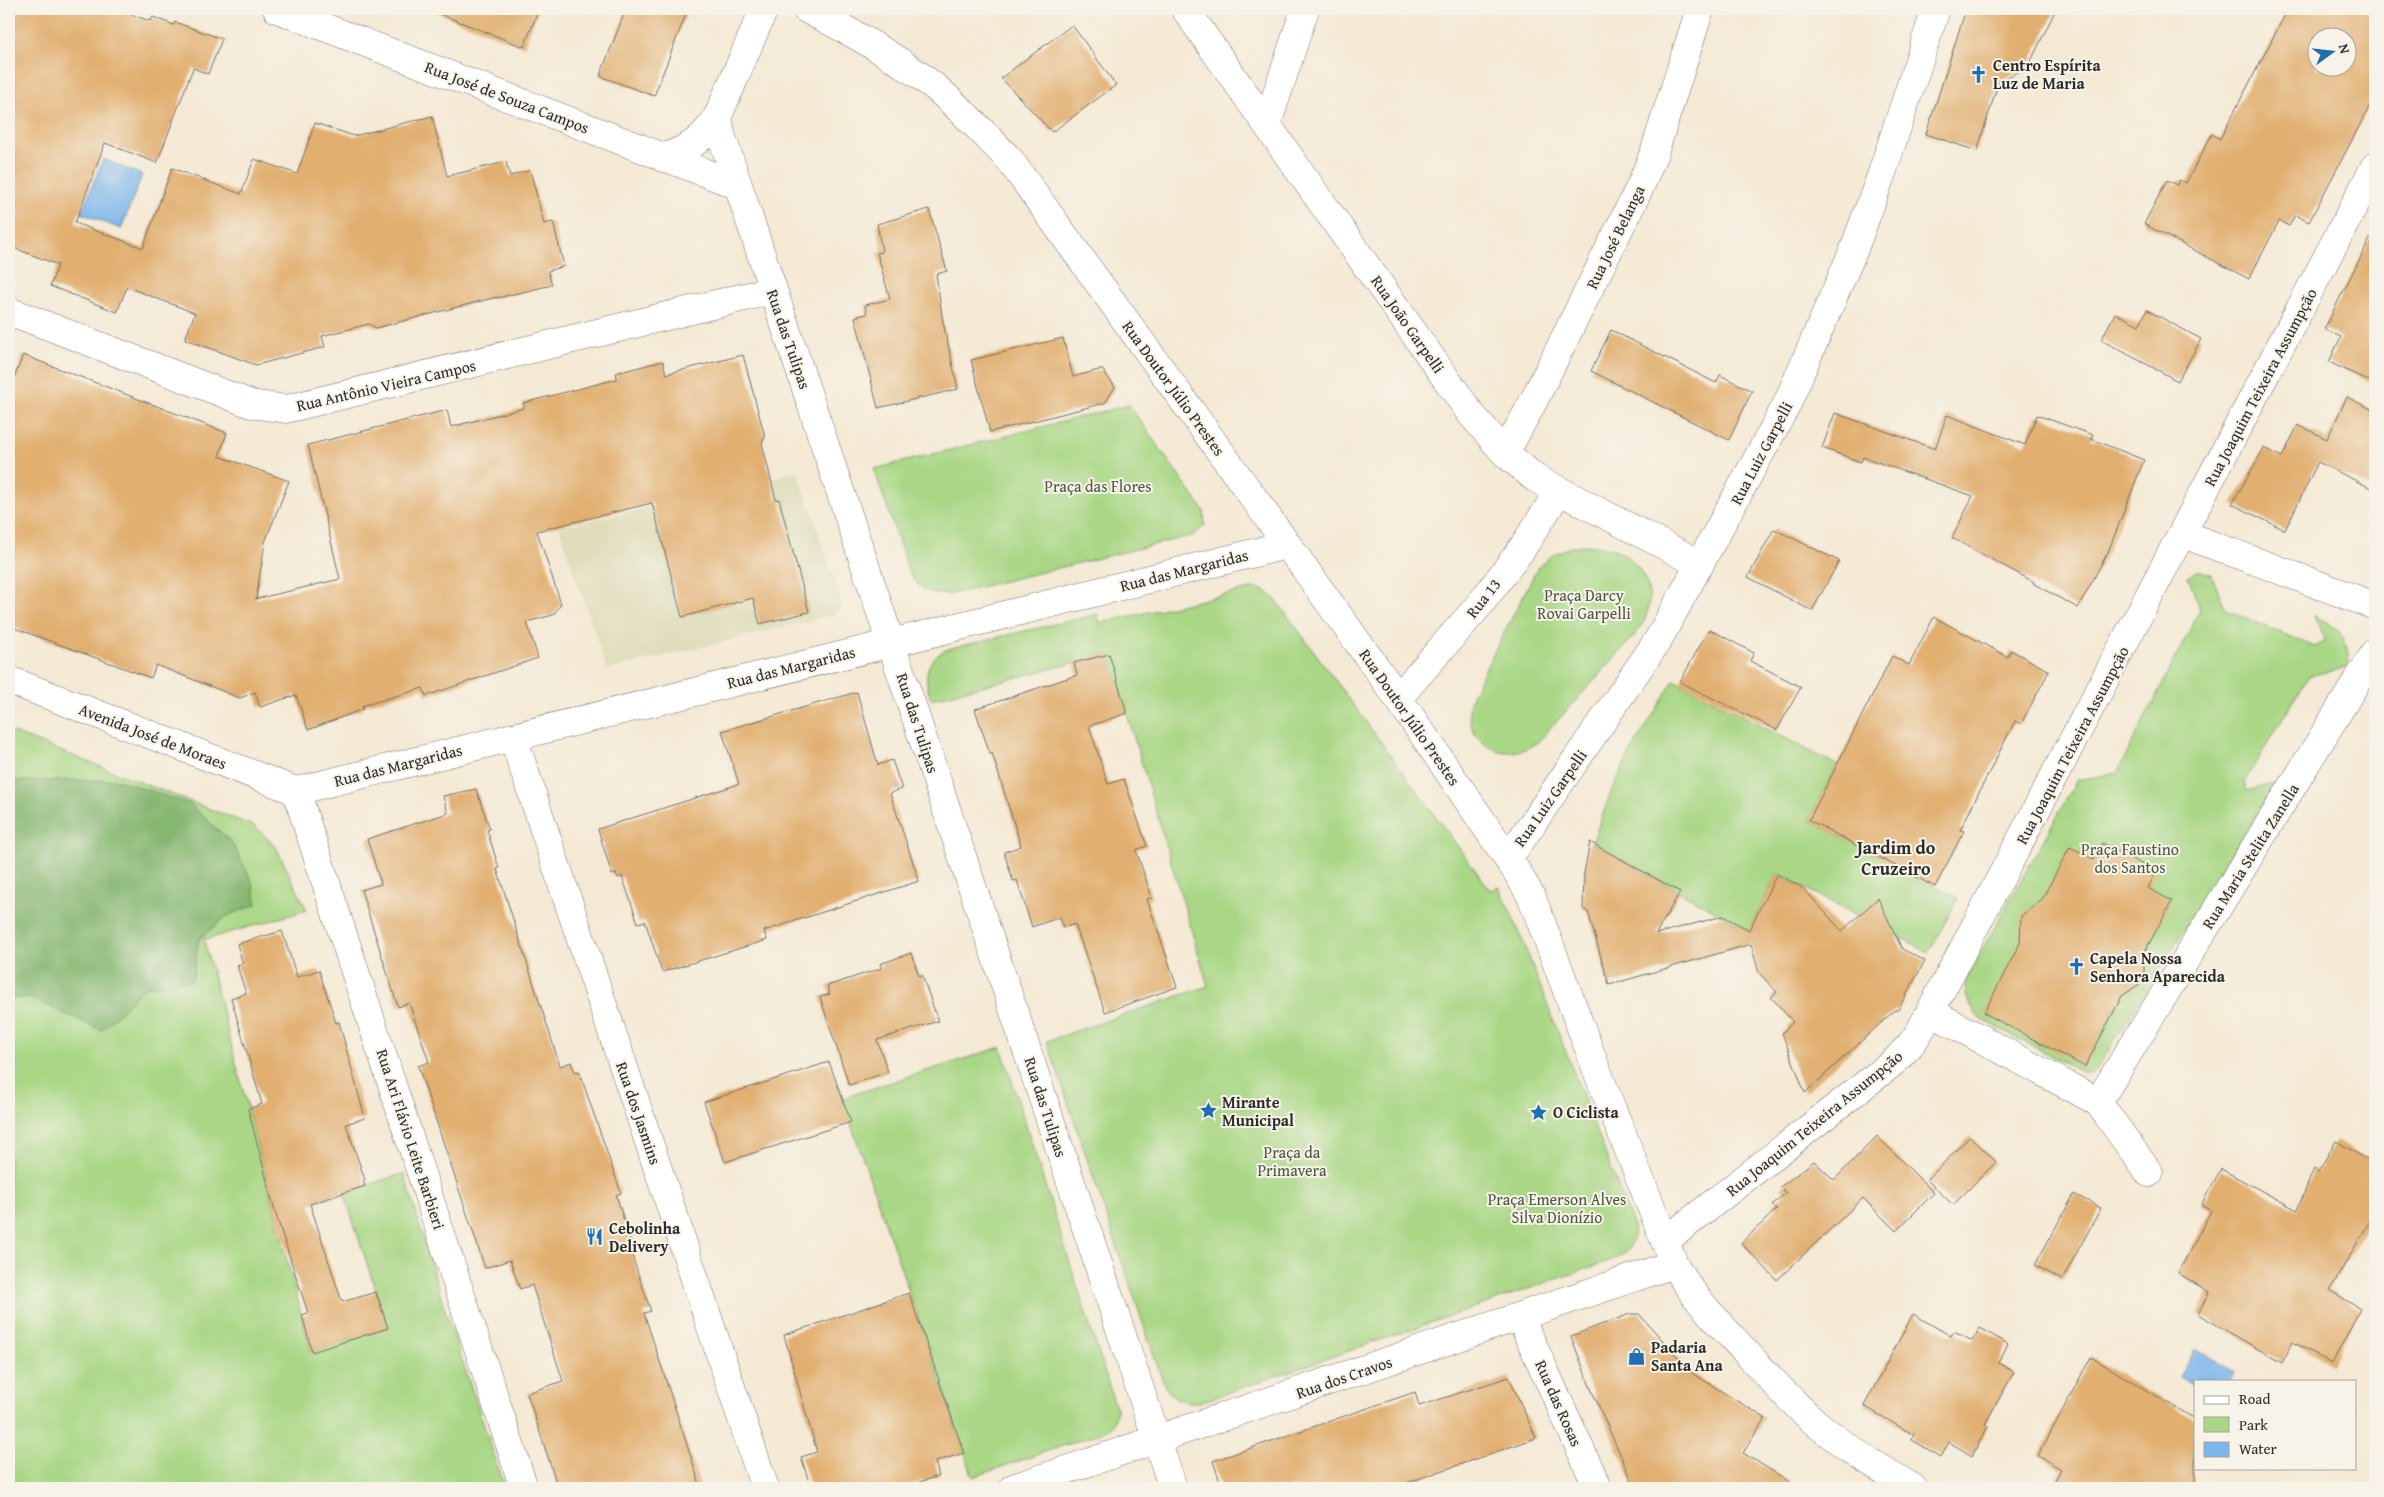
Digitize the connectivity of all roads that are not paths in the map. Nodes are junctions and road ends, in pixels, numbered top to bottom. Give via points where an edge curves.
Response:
1 (277, 9) edge
2 (764, 9) edge
3 (806, 9) edge
4 (1185, 9) edge
5 (1305, 9) edge
6 (1700, 9) edge
7 (1936, 9) edge
8 (718, 116) junction
9 (1267, 124) junction
10 (663, 158) junction
11 (2375, 166) edge
12 (737, 185) junction
13 (773, 290) junction
14 (9, 311) edge
15 (1504, 453) junction
16 (1559, 491) junction
17 (2183, 534) junction
18 (1286, 545) junction
19 (1700, 564) junction
20 (2375, 606) edge
21 (891, 642) junction
22 (2375, 652) edge
23 (9, 680) edge
24 (1398, 698) junction
25 (513, 737) junction
26 (296, 791) junction
27 (1508, 859) junction
28 (1930, 1012) junction
29 (2098, 1102) junction
30 (2150, 1173) dead end
31 (1670, 1253) junction
32 (1520, 1317) junction
33 (1157, 1440) junction
34 (524, 1488) edge
35 (765, 1488) edge
36 (1013, 1488) edge
37 (1173, 1488) edge
38 (1598, 1488) edge
39 (1913, 1488) edge

1 - 10 street, Rua José de Souza Campos
2 - 8 street
3 - 18 street, Rua Doutor Júlio Prestes via 892,56 932,85 1008,160
4 - 9 street, Rua João Garpelli
5 - 9 street
6 - 15 street, Rua José Belanga via 1640,187 1532,404
7 - 19 street, Rua Luiz Garpelli via 1879,181 1820,332 1766,446
8 - 10 street via 707,134 684,150
8 - 12 street, Rua das Tulipas
9 - 15 street, Rua João Garpelli via 1471,414
10 - 12 street, Rua José de Souza Campos
11 - 17 street, Rua Joaquim Teixeira Assumpção
12 - 13 street, Rua das Tulipas
13 - 14 street, Rua Antônio Vieira Campos via 286,408 251,404
13 - 21 street, Rua das Tulipas
15 - 16 street, Rua João Garpelli via 1535,478
16 - 19 street, Rua João Garpelli
16 - 24 street, Rua 13 via 1521,550 1481,603
17 - 20 street
17 - 28 street, Rua Joaquim Teixeira Assumpção
18 - 21 street, Rua das Margaridas
18 - 24 street, Rua Doutor Júlio Prestes
19 - 27 street, Rua Luiz Garpelli via 1642,664
21 - 25 street, Rua das Margaridas
21 - 33 street, Rua das Tulipas
22 - 29 street, Rua Maria Stelita Zanella
23 - 26 street, Avenida José de Moraes
24 - 27 street, Rua Doutor Júlio Prestes
25 - 26 street, Rua das Margaridas
25 - 35 street, Rua dos Jasmins
26 - 34 street, Rua Ari Flávio Leite Barbieri
27 - 31 street, Rua Doutor Júlio Prestes via 1532,898
28 - 29 street
28 - 31 street, Rua Joaquim Teixeira Assumpção via 1911,1044 1895,1061
29 - 30 street
31 - 32 street, Rua dos Cravos
31 - 39 street, Rua Doutor Júlio Prestes via 1703,1306 1789,1398 1854,1452
32 - 33 street, Rua dos Cravos
32 - 38 street, Rua das Rosas
33 - 36 street, Rua dos Cravos
33 - 37 street, Rua das Tulipas

